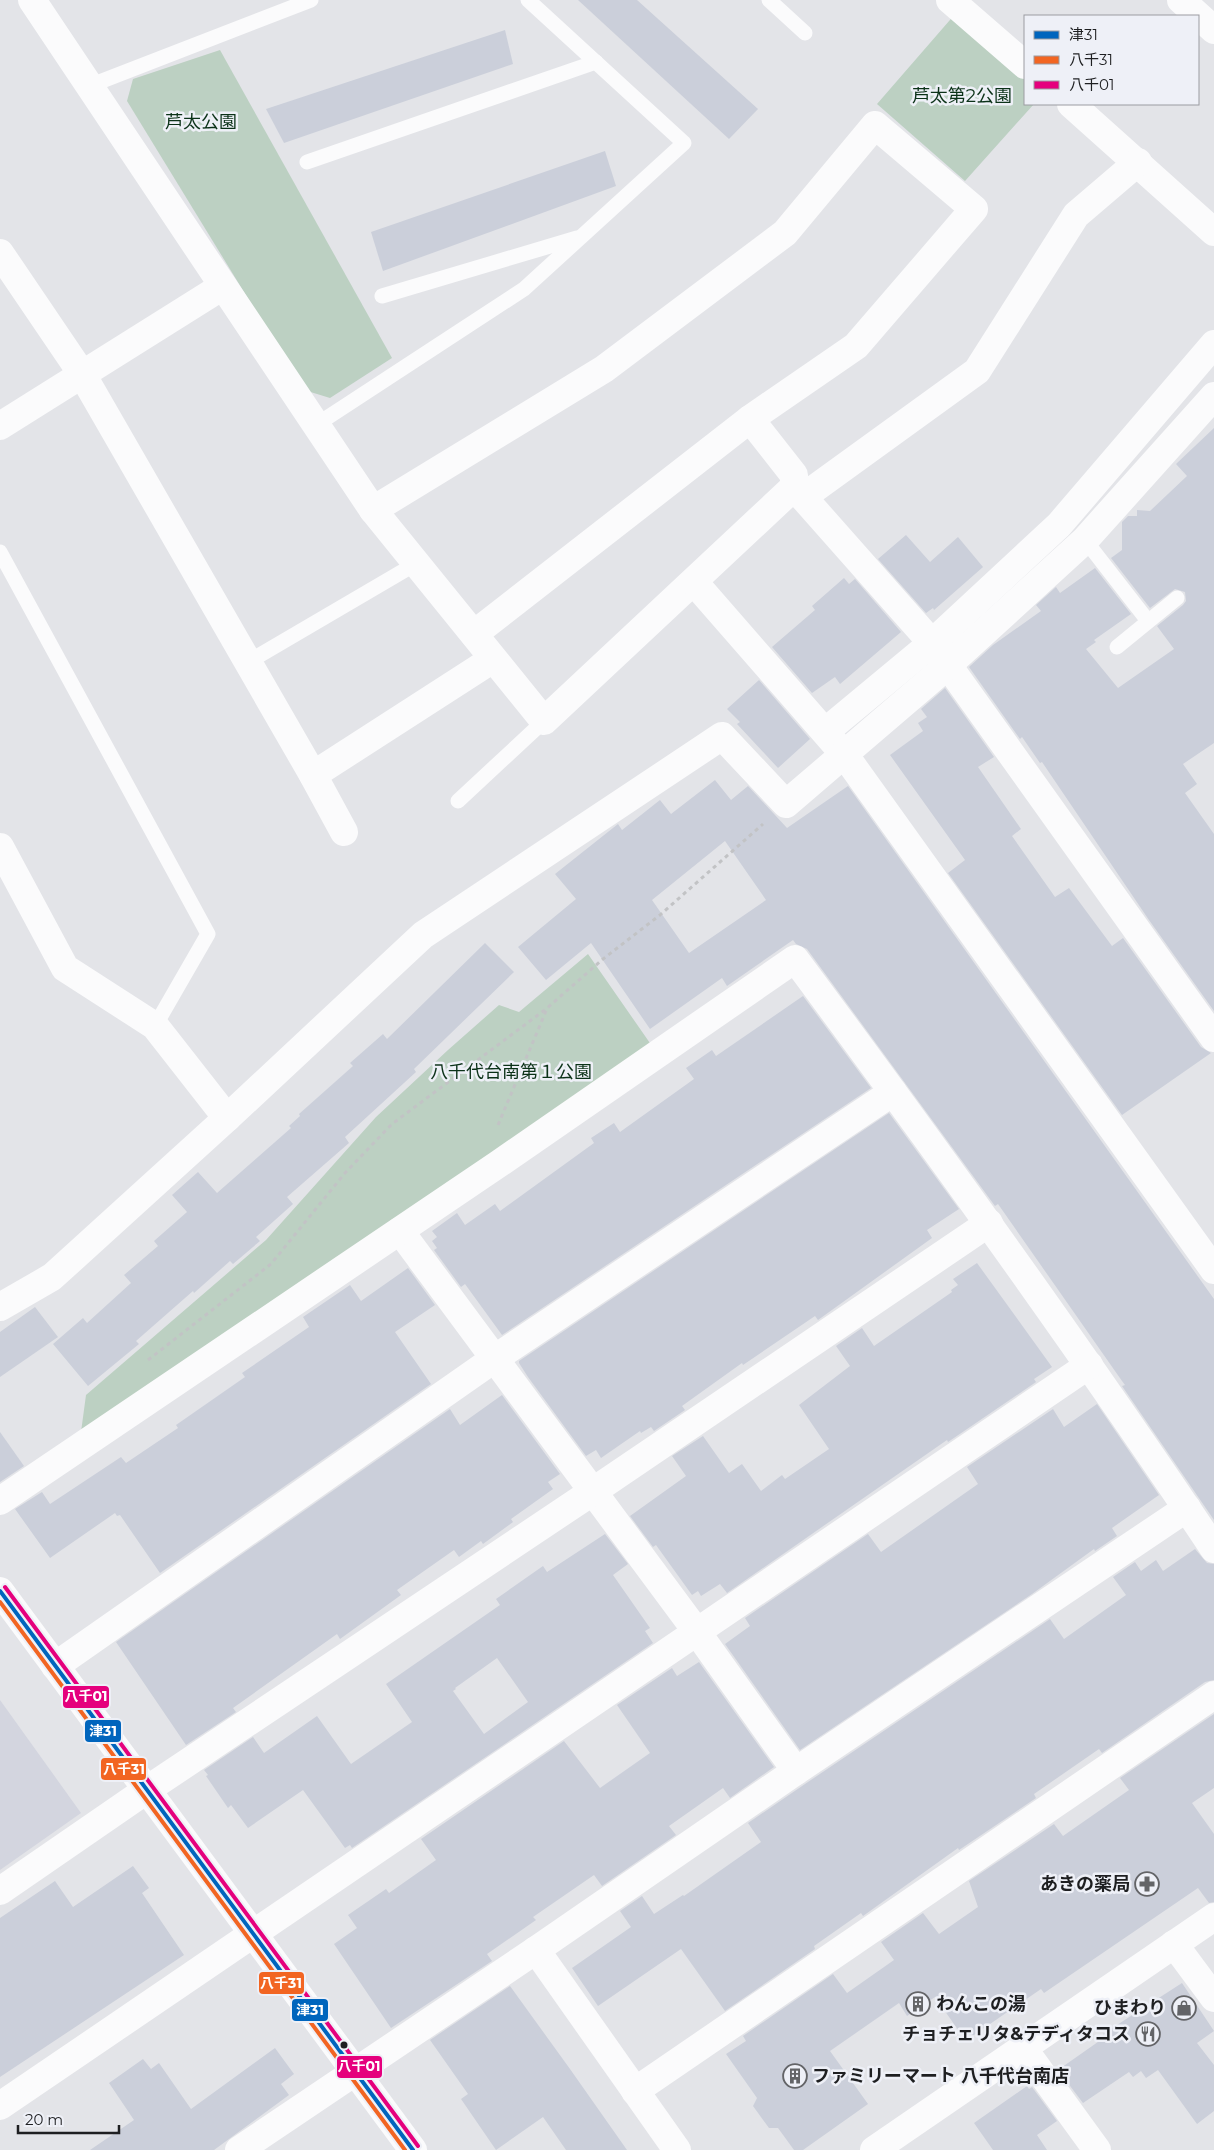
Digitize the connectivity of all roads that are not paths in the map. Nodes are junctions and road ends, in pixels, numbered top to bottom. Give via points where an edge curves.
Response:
1 (32, 0) edge
2 (311, 0) edge
3 (528, 0) edge
4 (769, 0) edge
5 (950, 0) edge
6 (1182, 0) edge
7 (1198, 15) edge
8 (1199, 16) edge
9 (1214, 30) edge
10 (805, 33) dead end
11 (596, 62) junction
12 (1024, 64) edge
13 (89, 86) junction
14 (1071, 105) edge
15 (307, 162) dead end
16 (1138, 162) junction
17 (1214, 232) edge
18 (581, 237) junction
19 (0, 253) edge
20 (223, 286) junction
21 (382, 296) dead end
22 (1214, 344) edge
23 (82, 374) junction
24 (1211, 406) edge
25 (750, 419) junction
26 (316, 425) junction
27 (0, 426) edge
28 (798, 492) junction
29 (373, 510) junction
30 (1085, 540) junction
31 (0, 552) edge
32 (417, 563) junction
33 (694, 582) junction
34 (1177, 598) dead end
35 (1148, 621) junction
36 (474, 634) junction
37 (932, 643) junction
38 (1117, 646) dead end
39 (494, 658) junction
40 (248, 662) junction
41 (947, 666) junction
42 (544, 721) junction
43 (826, 732) junction
44 (844, 754) junction
45 (313, 775) junction
46 (458, 801) dead end
47 (344, 832) dead end
48 (0, 847) edge
49 (155, 1026) junction
50 (1214, 1038) edge
51 (893, 1092) junction
52 (226, 1118) junction
53 (989, 1223) junction
54 (400, 1231) junction
55 (1214, 1270) edge
56 (0, 1306) edge
57 (494, 1359) junction
58 (1089, 1365) junction
59 (592, 1492) junction
60 (0, 1501) edge
61 (1187, 1508) junction
62 (1214, 1549) edge
63 (0, 1591) edge
64 (697, 1632) junction
65 (55, 1666) junction
66 (1214, 1695) edge
67 (796, 1771) junction
68 (148, 1789) junction
69 (0, 1891) edge
70 (1214, 1917) edge
71 (254, 1934) junction
72 (1174, 1944) junction
73 (536, 1950) junction
74 (1214, 1998) edge
75 (1023, 2048) junction
76 (355, 2072) junction
77 (635, 2091) junction
78 (0, 2106) edge
79 (888, 2146) edge
80 (239, 2150) edge
81 (413, 2150) edge
82 (678, 2150) edge
83 (1097, 2150) edge

1 - 13 street
2 - 13 lane
3 - 11 lane
4 - 10 lane
5 - 12 street
6 - 7 street
8 - 9 street
11 - 15 lane
11 - 18 lane via 684,143
13 - 20 street
14 - 16 street
16 - 17 street
16 - 28 street via 1076,215 977,371
18 - 21 lane
18 - 26 lane via 524,289
19 - 23 street
20 - 23 street
20 - 26 street
22 - 37 street via 1059,525
23 - 27 street
23 - 40 street
24 - 30 street
25 - 28 street via 794,475
25 - 29 street via 856,346 974,209 875,125 785,233 604,369
25 - 36 street
26 - 29 street
28 - 33 street
28 - 37 street
29 - 32 street
30 - 35 lane
30 - 41 street
31 - 49 lane via 208,934
32 - 36 street
32 - 40 lane
33 - 42 street
33 - 43 street
34 - 35 lane
35 - 38 lane
36 - 39 street
37 - 41 street
37 - 43 street
39 - 42 street
39 - 45 street
40 - 45 street
41 - 44 street
41 - 50 street
42 - 46 lane
43 - 44 street
44 - 52 street via 786,804 722,736 424,935
44 - 55 street via 1139,1154
45 - 47 street
48 - 49 street via 65,968
49 - 52 street
51 - 53 street
51 - 54 street via 795,959
51 - 57 street
52 - 56 street via 52,1277
53 - 58 street
53 - 59 street
54 - 57 street
54 - 60 street
57 - 59 street
57 - 65 street
58 - 61 street
58 - 64 street
59 - 64 street
59 - 68 street
61 - 62 street
61 - 67 street
63 - 65 street
64 - 67 street
64 - 71 street
65 - 68 street
66 - 77 street
67 - 73 street
68 - 69 street
68 - 71 street
70 - 72 street
71 - 76 street
71 - 78 street
72 - 74 street
72 - 75 street
73 - 76 street
73 - 77 street
75 - 79 street
75 - 83 street
76 - 80 street
76 - 81 street
77 - 82 street

